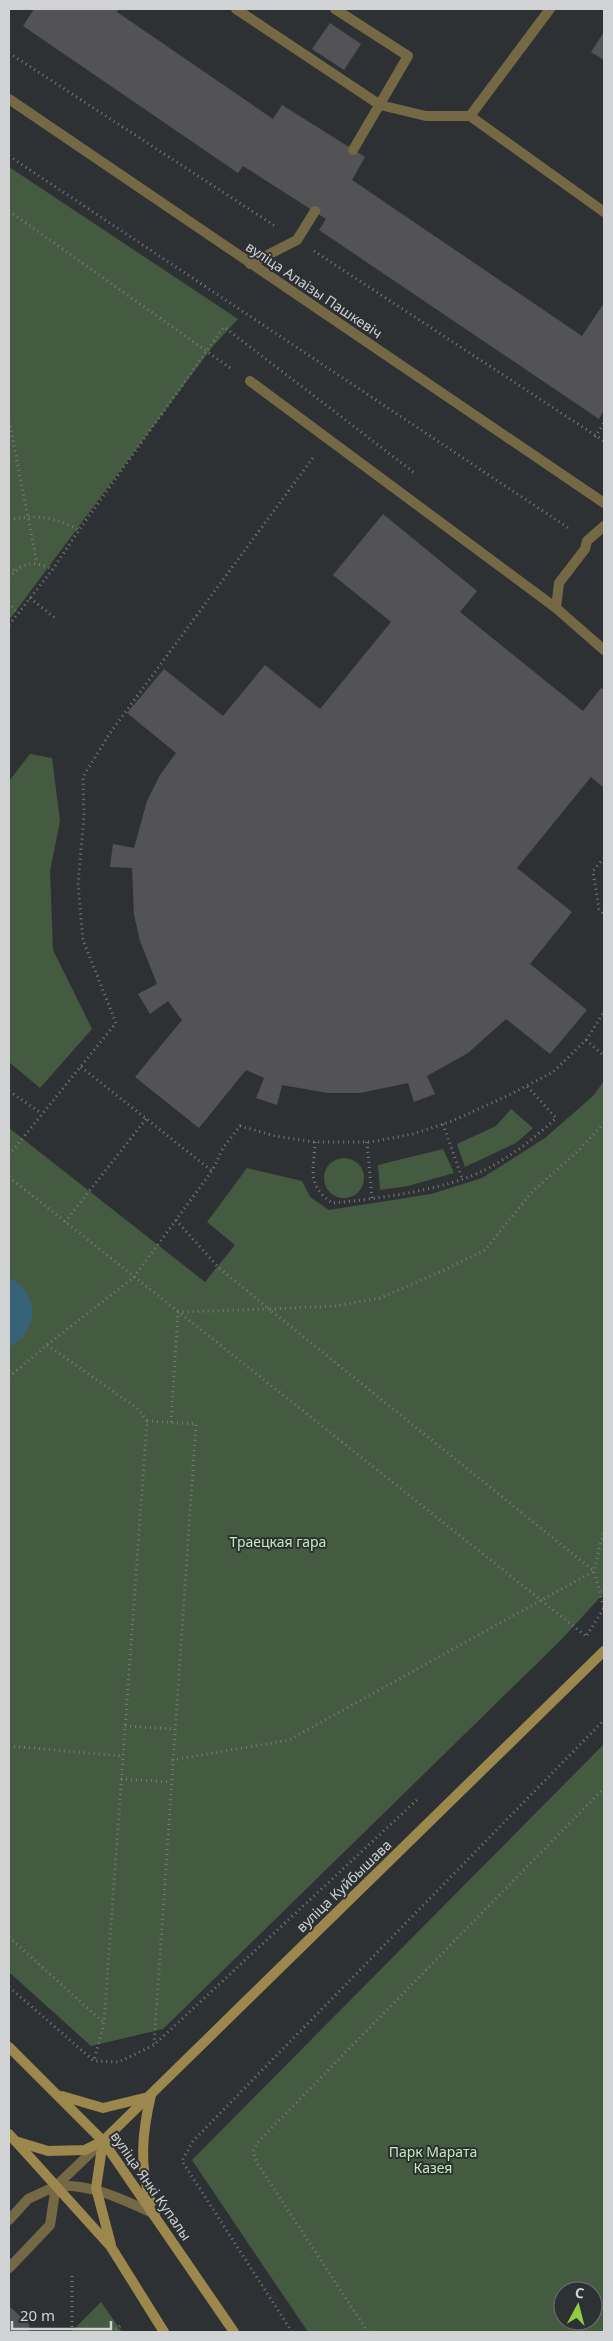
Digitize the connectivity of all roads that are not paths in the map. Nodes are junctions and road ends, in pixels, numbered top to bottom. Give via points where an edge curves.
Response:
1 (236, 9) edge
2 (335, 9) edge
3 (550, 9) edge
4 (9, 100) edge
5 (380, 105) junction
6 (470, 116) junction
7 (353, 150) dead end
8 (315, 211) dead end
9 (604, 212) edge
10 (250, 264) junction
11 (250, 381) road end
12 (604, 503) edge
13 (604, 526) edge
14 (556, 608) junction
15 (604, 650) edge
16 (604, 1651) edge
17 (9, 2047) edge
18 (152, 2094) junction
19 (57, 2095) junction
20 (12, 2138) edge
21 (103, 2141) junction
22 (56, 2186) junction
23 (96, 2188) junction
24 (155, 2214) junction
25 (9, 2220) edge
26 (111, 2247) junction
27 (9, 2268) edge
28 (164, 2332) edge
29 (234, 2332) edge

1 - 5 street
2 - 5 street via 408,56
3 - 6 street
4 - 10 street, вуліца Алаізы Пашкевіч
5 - 6 street via 426,116
5 - 7 street
6 - 9 street
8 - 10 street via 297,240
10 - 12 street, вуліца Алаізы Пашкевіч
11 - 14 street
13 - 14 street via 587,541 585,549 559,583
14 - 15 street
16 - 18 main road, вуліца Куйбышава
17 - 19 main road, вуліца Янкі Купалы
18 - 19 main road via 138,2101 103,2108
18 - 21 main road, вуліца Куйбышава
18 - 24 main road via 144,2124 142,2156 145,2184
19 - 21 main road, вуліца Янкі Купалы
20 - 21 main road via 48,2151 86,2150
20 - 22 main road
21 - 22 street
21 - 23 main road
21 - 24 main road, вуліца Янкі Купалы
22 - 23 street
22 - 25 street via 28,2199
22 - 26 main road
22 - 27 street via 50,2225
23 - 24 street
23 - 26 main road
24 - 29 main road, вуліца Янкі Купалы
26 - 28 main road

